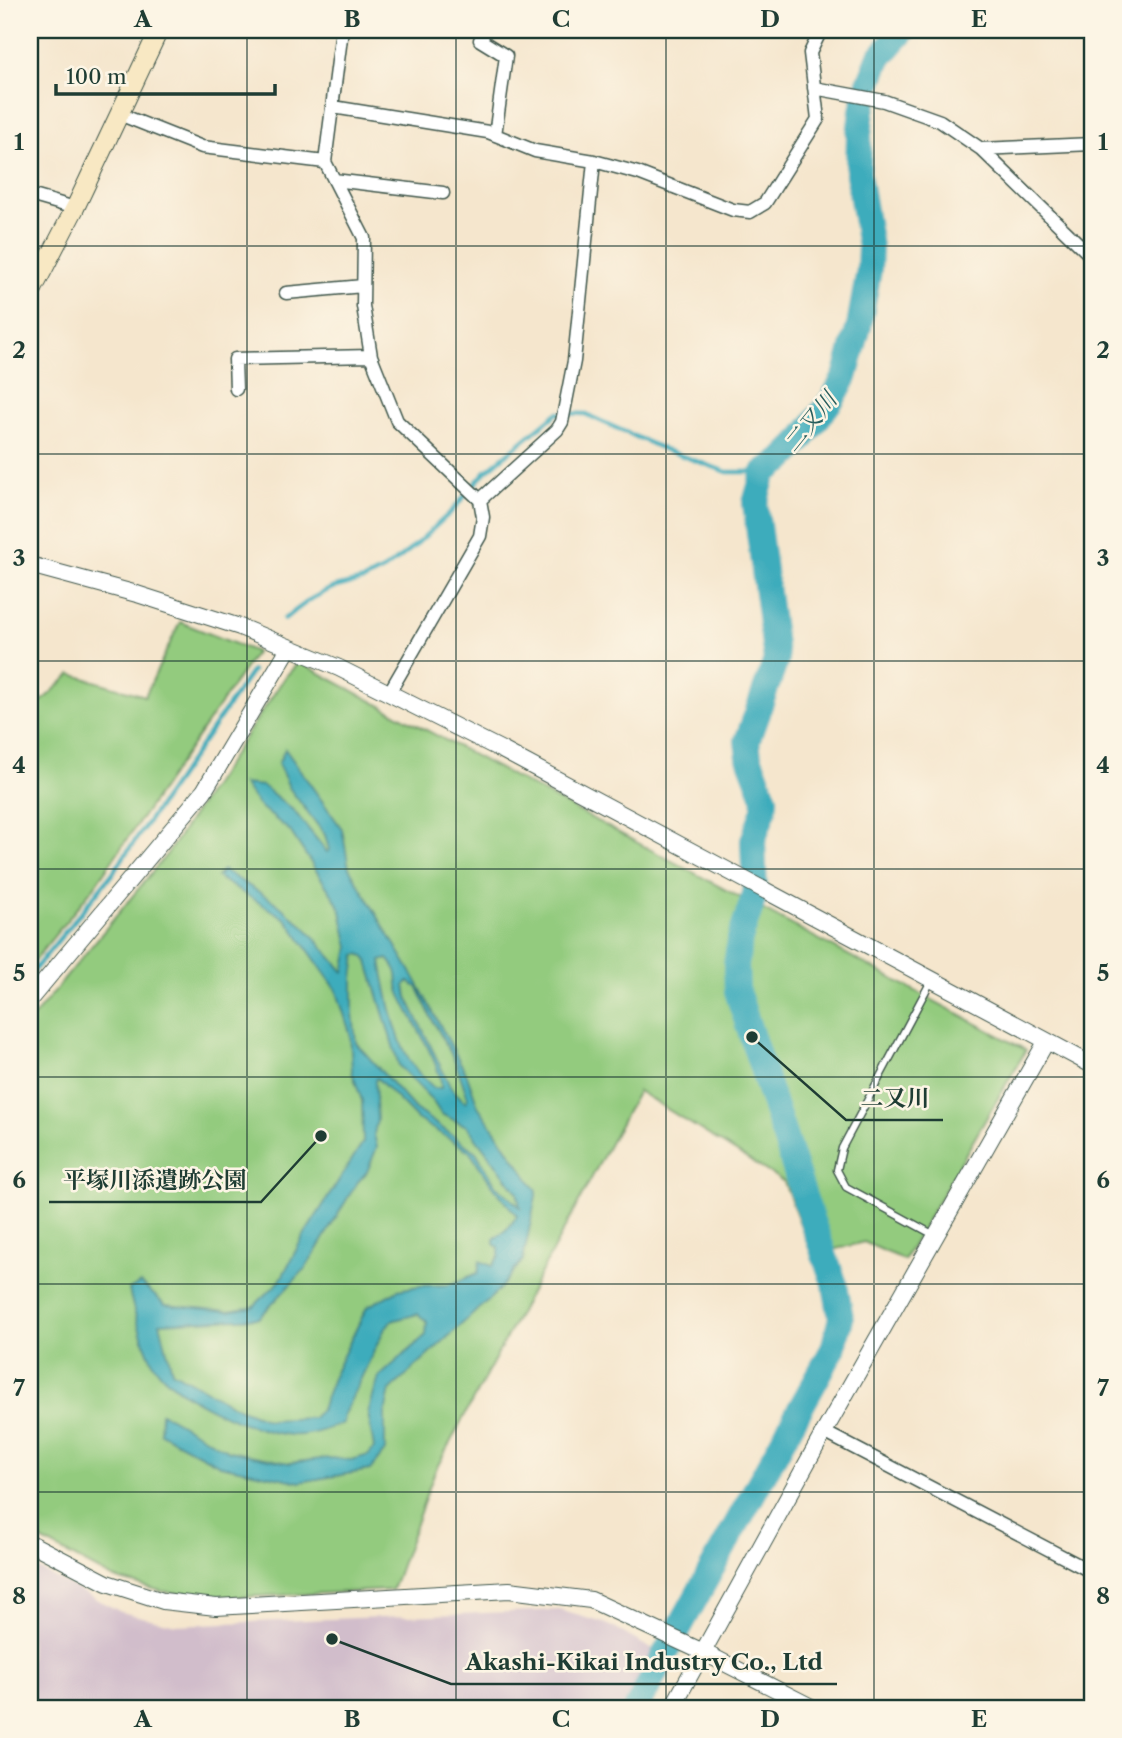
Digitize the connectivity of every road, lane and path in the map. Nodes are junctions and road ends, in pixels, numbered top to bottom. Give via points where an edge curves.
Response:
1 (159, 30) edge
2 (342, 30) edge
3 (486, 30) edge
4 (821, 30) edge
5 (814, 88) junction
6 (333, 107) junction
7 (119, 114) junction
8 (495, 135) junction
9 (1092, 144) edge
10 (981, 149) junction
11 (594, 161) junction
12 (325, 162) junction
13 (334, 180) junction
14 (443, 193) dead end
15 (30, 195) edge
16 (75, 208) junction
17 (1092, 257) edge
18 (363, 286) junction
19 (286, 293) dead end
20 (30, 295) edge
21 (371, 356) junction
22 (236, 389) dead end
23 (480, 500) junction
24 (30, 565) edge
25 (289, 648) junction
26 (389, 693) junction
27 (931, 981) junction
28 (30, 999) edge
29 (1046, 1042) junction
30 (1092, 1065) edge
31 (936, 1236) junction
32 (824, 1432) junction
33 (30, 1543) edge
34 (1092, 1572) edge
35 (703, 1652) junction
36 (672, 1708) edge
37 (813, 1708) edge

1 - 7 main road
2 - 6 street
3 - 8 street via 480,40 506,56
4 - 5 street via 810,53
5 - 10 street via 884,101 940,121
5 - 11 street via 818,119 765,204 750,212
6 - 8 street
6 - 12 street
7 - 12 street via 202,147
7 - 16 main road
8 - 11 street via 535,151
9 - 10 street
10 - 17 street
11 - 23 street via 574,360 562,422
12 - 13 street
13 - 14 street
13 - 18 street via 363,238
15 - 16 street
16 - 20 main road
18 - 19 street
18 - 21 street
21 - 22 street via 235,359
21 - 23 street via 397,421
23 - 26 street via 480,536
24 - 25 street via 240,627
25 - 26 street
25 - 28 street via 204,790
26 - 27 street
27 - 29 street
27 - 31 lane via 842,1148 837,1170 846,1187
29 - 30 street
29 - 31 street
31 - 32 street
32 - 34 street
32 - 35 street
33 - 35 street via 107,1583 163,1601 216,1606 509,1590 591,1600
35 - 36 street
35 - 37 street

